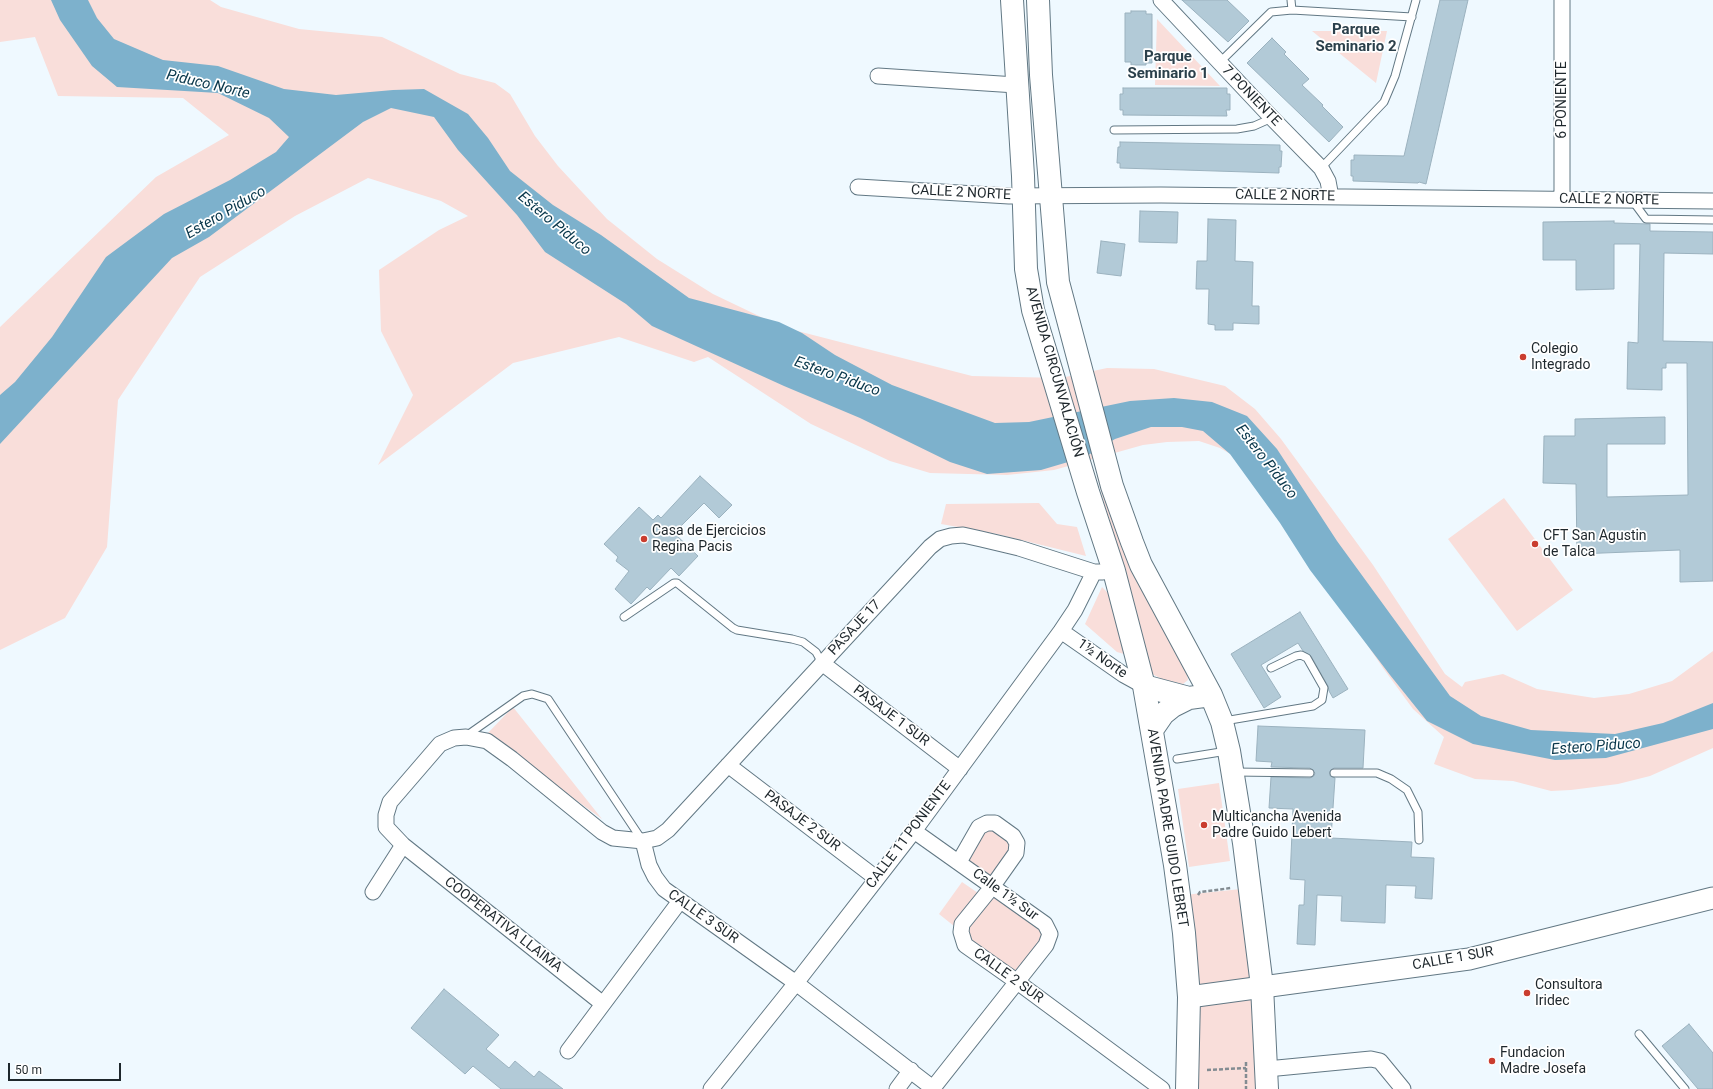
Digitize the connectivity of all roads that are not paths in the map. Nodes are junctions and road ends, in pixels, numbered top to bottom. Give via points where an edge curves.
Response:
1 (1012, 0) edge
2 (1038, 0) edge
3 (1161, 0) edge
4 (1292, 0) edge
5 (1416, 0) edge
6 (1562, 0) edge
7 (1292, 10) junction
8 (1412, 17) junction
9 (1220, 63) junction
10 (878, 76) dead end
11 (1016, 85) junction
12 (1272, 118) junction
13 (1114, 130) dead end
14 (1321, 168) junction
15 (858, 187) dead end
16 (1051, 195) junction
17 (1023, 196) junction
18 (1330, 197) junction
19 (1562, 199) junction
20 (1632, 200) junction
21 (1713, 201) edge
22 (1713, 220) edge
23 (1104, 572) junction
24 (624, 617) dead end
25 (1061, 631) junction
26 (822, 663) junction
27 (1271, 668) dead end
28 (1144, 686) junction
29 (1211, 695) junction
30 (1189, 698) junction
31 (1222, 722) junction
32 (1152, 730) junction
33 (466, 736) junction
34 (1229, 751) junction
35 (1177, 759) dead end
36 (728, 765) junction
37 (960, 769) junction
38 (1233, 772) junction
39 (1310, 773) dead end
40 (1334, 773) dead end
41 (914, 831) junction
42 (1420, 840) dead end
43 (643, 841) junction
44 (403, 845) junction
45 (959, 862) junction
46 (876, 878) junction
47 (992, 887) junction
48 (373, 892) dead end
49 (1713, 898) edge
50 (680, 901) junction
51 (1016, 981) junction
52 (796, 983) junction
53 (1262, 986) junction
54 (1189, 997) junction
55 (603, 1004) junction
56 (1639, 1034) dead end
57 (568, 1051) dead end
58 (911, 1070) junction
59 (1260, 1075) edge
60 (933, 1088) edge
61 (711, 1089) edge
62 (897, 1089) edge
63 (1162, 1089) edge
64 (1187, 1089) edge
65 (1403, 1089) edge
66 (1685, 1089) edge

1 - 11 main road, AVENIDA CIRCUNVALACIÓN
2 - 16 main road, AVENIDA CIRCUNVALACIÓN
3 - 9 street, 7 PONIENTE
4 - 7 lane
5 - 8 lane
6 - 19 street, 6 PONIENTE
7 - 8 lane
7 - 9 lane via 1271,12
8 - 14 lane via 1395,76 1384,102
9 - 12 street, 7 PONIENTE
10 - 11 street
11 - 17 main road, AVENIDA CIRCUNVALACIÓN
12 - 13 lane via 1254,126 1237,129
12 - 14 street, 7 PONIENTE
14 - 18 street, 7 PONIENTE via 1328,181
15 - 17 street, CALLE 2 NORTE
16 - 17 street, CALLE 2 NORTE
16 - 18 street, CALLE 2 NORTE
16 - 29 main road, AVENIDA CIRCUNVALACIÓN via 1058,282 1112,486 1141,565
17 - 23 main road, AVENIDA CIRCUNVALACIÓN via 1026,269 1034,310 1088,492
18 - 19 street, CALLE 2 NORTE
19 - 20 street, CALLE 2 NORTE
20 - 21 street, CALLE 2 NORTE
20 - 22 lane via 1646,218
23 - 25 street, CALLE 11 PONIENTE
23 - 26 street, PASAJE 17 via 963,535 940,539
23 - 28 main road, AVENIDA PADRE GUIDO LEBRET
24 - 26 lane via 677,583 733,628 803,642 816,652
25 - 28 street, 1½ Norte
25 - 37 street, CALLE 11 PONIENTE
26 - 36 street, PASAJE 17
26 - 37 street, PASAJE 1 SUR
27 - 31 lane via 1296,656 1302,655 1307,658 1324,688 1322,700 1313,706
28 - 30 main road
28 - 32 main road, AVENIDA PADRE GUIDO LEBRET
29 - 30 main road
29 - 31 main road
30 - 32 main road via 1162,714
31 - 34 main road
32 - 54 main road, AVENIDA PADRE GUIDO LEBRET via 1175,864
33 - 43 street via 487,741 602,832 613,838
33 - 43 lane via 523,696 532,694 548,699
33 - 44 street, COOPERATIVA LLAIMA via 440,744 390,802 386,827
34 - 35 lane
34 - 38 main road
36 - 43 street, PASAJE 17 via 668,830 657,838
36 - 46 street, PASAJE 2 SUR
37 - 41 street, CALLE 11 PONIENTE
38 - 39 lane
38 - 53 main road
40 - 42 lane via 1377,773 1407,790 1418,812
41 - 45 street, Calle 1½ Sur
41 - 46 street, CALLE 11 PONIENTE
43 - 50 street, CALLE 3 SUR via 655,877 664,889
44 - 48 street
44 - 55 street, COOPERATIVA LLAIMA
45 - 47 street, Calle 1½ Sur
45 - 47 street, CALLE 2 SUR via 979,827 987,823 995,823 1013,836 1017,843 1016,853
46 - 52 street, CALLE 11 PONIENTE
47 - 51 street, CALLE 2 SUR via 962,924 962,939 965,945
47 - 51 street, Calle 1½ Sur via 1045,924 1050,934 1046,945
49 - 53 street, CALLE 1 SUR via 1469,959
50 - 52 street, CALLE 3 SUR
50 - 55 street
51 - 60 street, Calle 1½ Sur
51 - 63 street, CALLE 2 SUR
52 - 58 street, CALLE 3 SUR
52 - 61 street, CALLE 11 PONIENTE
53 - 54 street, CALLE 1 SUR
53 - 59 main road
54 - 64 main road, AVENIDA PADRE GUIDO LEBRET
55 - 57 street
56 - 66 lane
58 - 60 street, CALLE 3 SUR
58 - 62 street
59 - 65 street via 1371,1059 1380,1061

